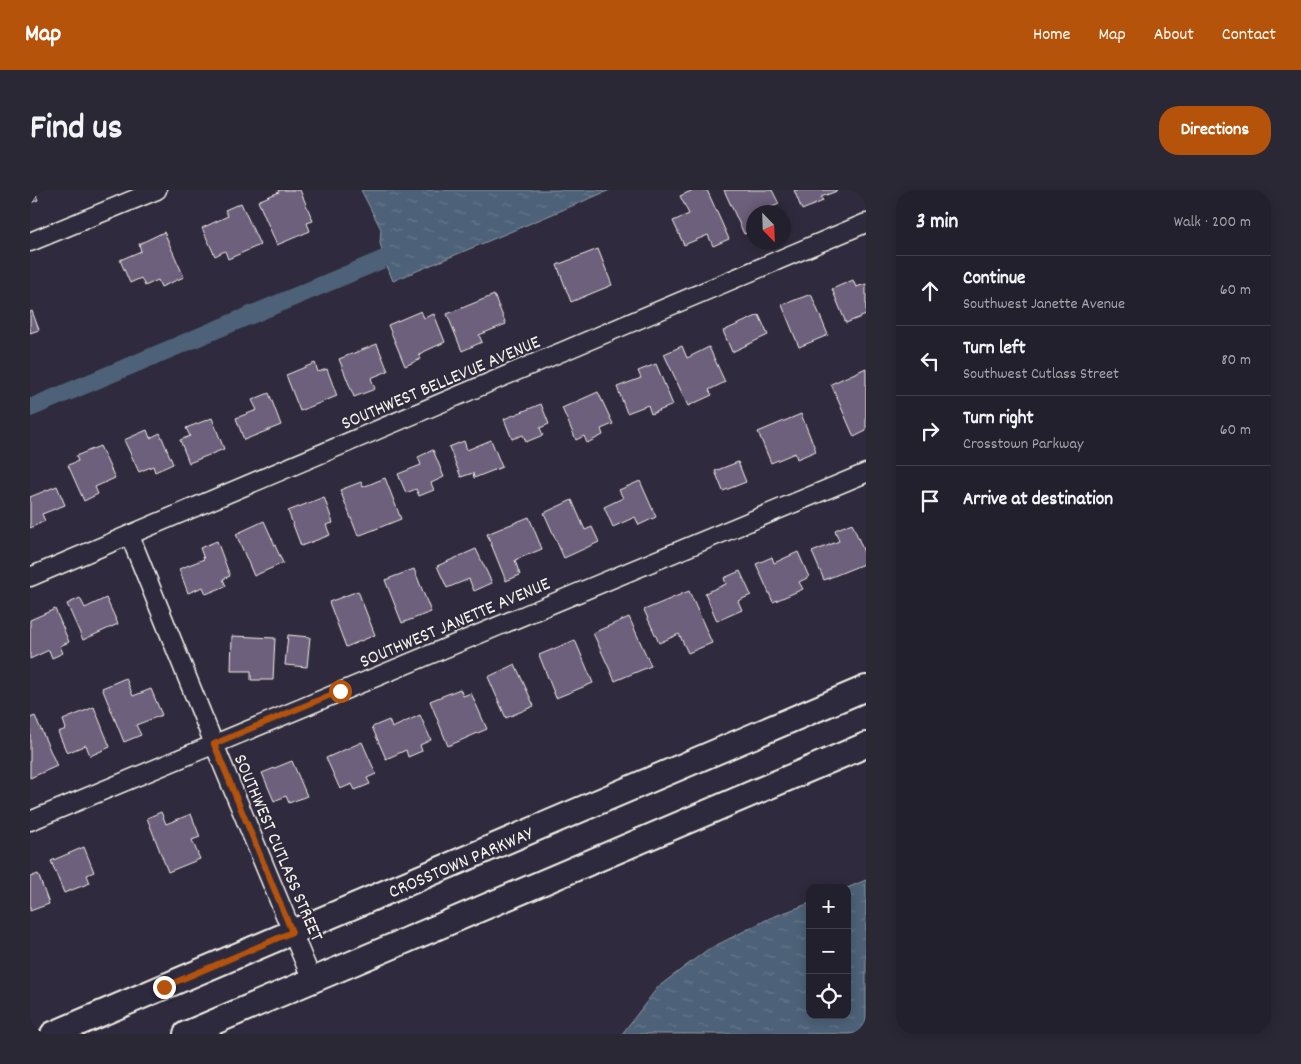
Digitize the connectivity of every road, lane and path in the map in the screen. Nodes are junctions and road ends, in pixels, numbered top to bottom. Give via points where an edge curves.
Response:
1 (157, 190) edge
2 (129, 196) edge
3 (866, 222) edge
4 (30, 242) edge
5 (866, 473) edge
6 (130, 536) junction
7 (30, 577) edge
8 (866, 688) edge
9 (214, 744) junction
10 (866, 745) edge
11 (30, 820) edge
12 (292, 932) junction
13 (312, 980) junction
14 (53, 1034) edge
15 (186, 1034) edge

1 - 2 street
2 - 4 street
3 - 6 street, SOUTHWEST BELLEVUE AVENUE
5 - 9 street, SOUTHWEST JANETTE AVENUE
6 - 7 street, SOUTHWEST BELLEVUE AVENUE
6 - 9 street, SOUTHWEST CUTLASS STREET
8 - 12 main road, CROSSTOWN PARKWAY
9 - 11 street, SOUTHWEST JANETTE AVENUE
9 - 12 street, SOUTHWEST CUTLASS STREET
10 - 13 main road
12 - 13 street, SOUTHWEST CUTLASS STREET
12 - 14 main road, CROSSTOWN PARKWAY
13 - 15 main road

